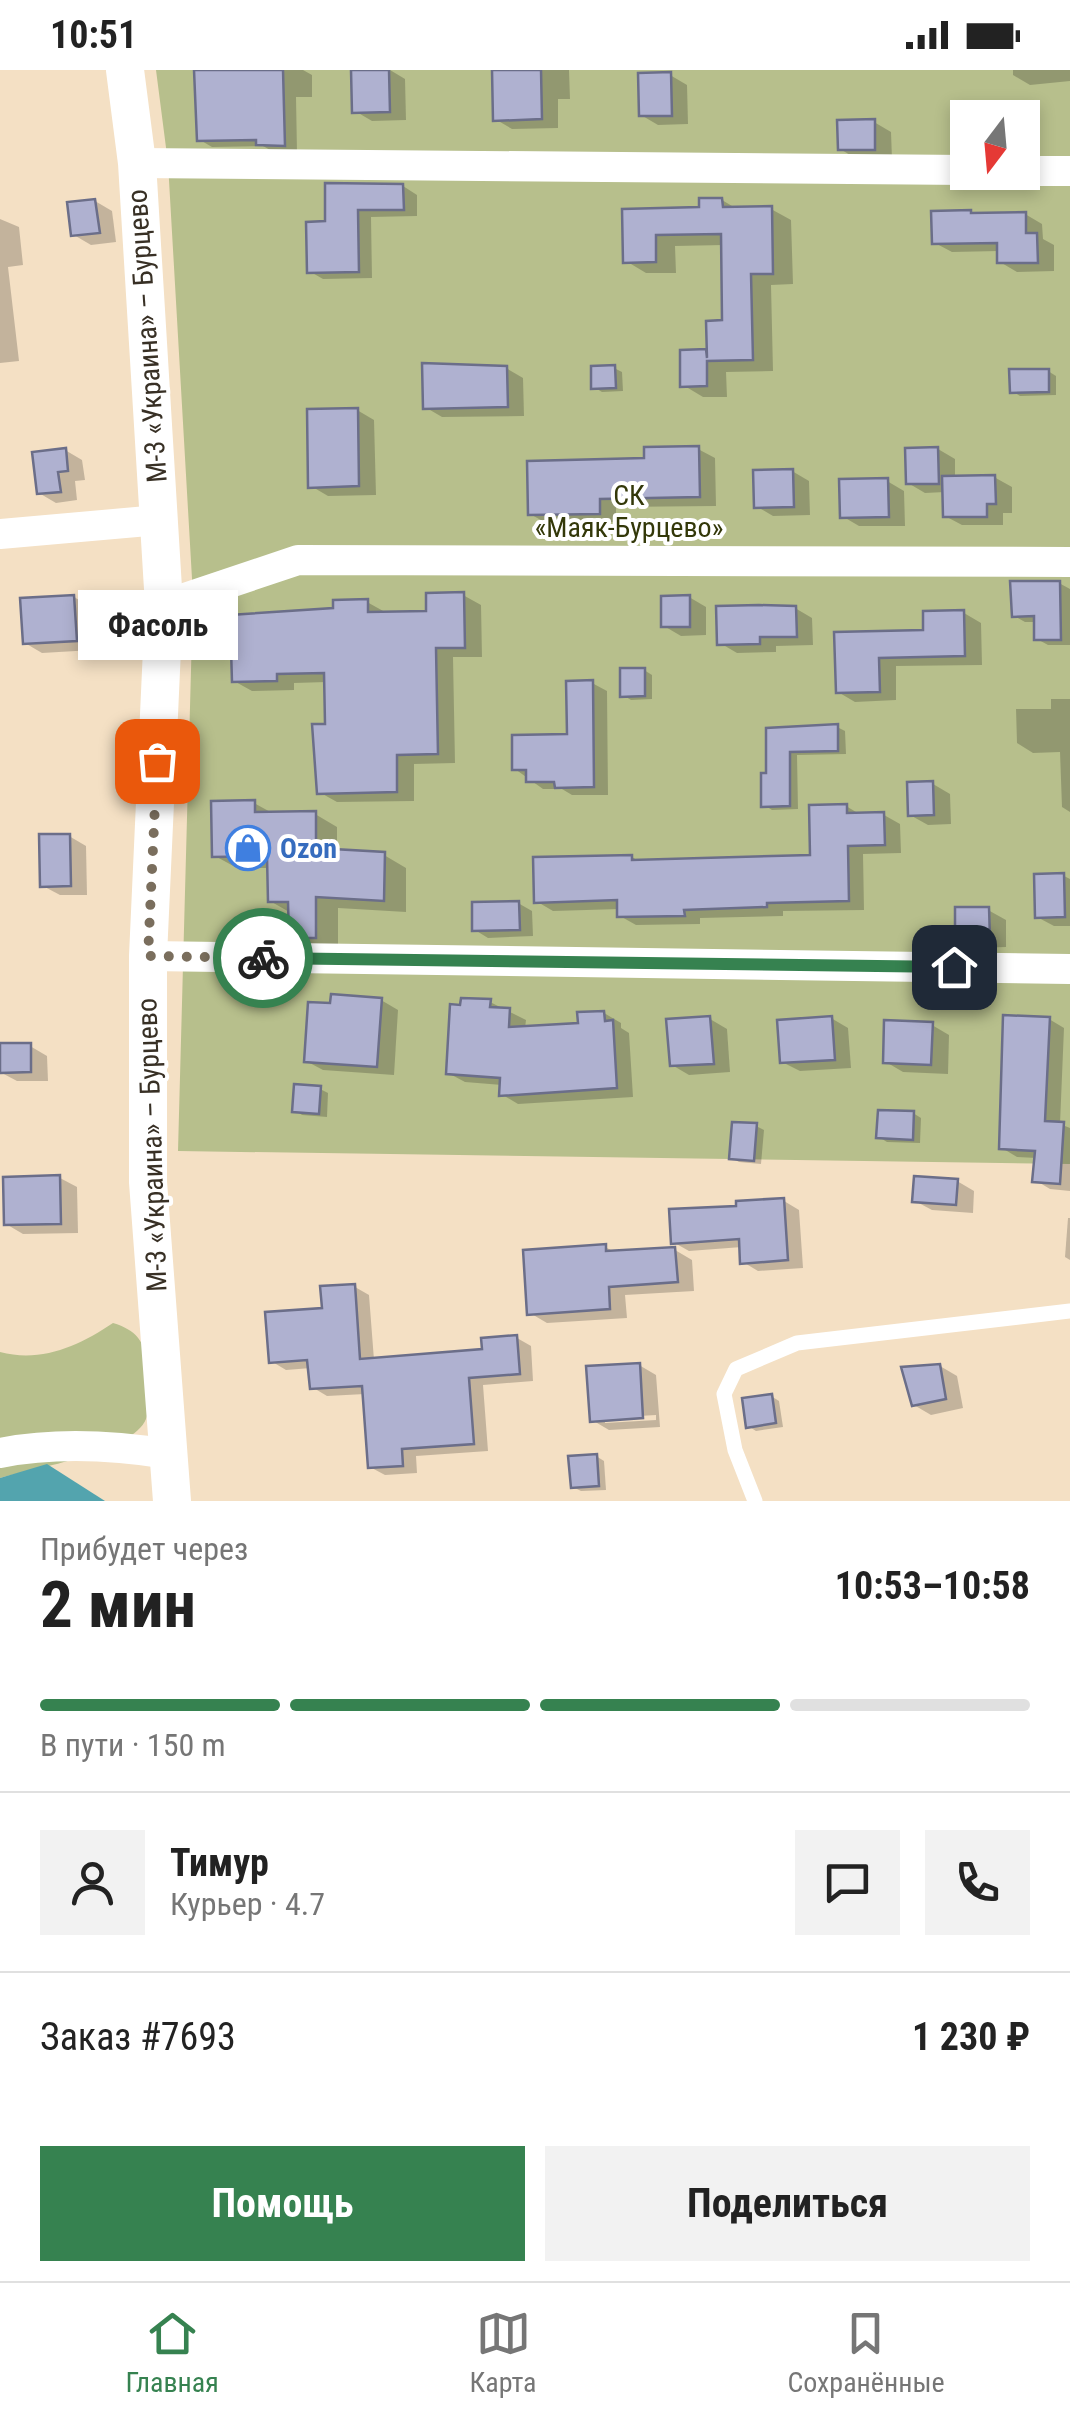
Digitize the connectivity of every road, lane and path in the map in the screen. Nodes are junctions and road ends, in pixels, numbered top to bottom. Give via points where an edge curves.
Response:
1 (125, 70) edge
2 (136, 163) junction
3 (950, 170) edge
4 (1040, 171) edge
5 (1070, 171) edge
6 (159, 520) junction
7 (0, 534) edge
8 (1070, 562) edge
9 (164, 605) junction
10 (148, 956) junction
11 (1070, 969) edge
12 (1070, 1311) edge
13 (0, 1454) edge
14 (168, 1454) junction
15 (172, 1501) edge
16 (754, 1501) edge

1 - 2 street, М-3 «Украина» – Бурцево
2 - 3 street
2 - 6 street, М-3 «Украина» – Бурцево
4 - 5 street
6 - 7 street
6 - 9 street, М-3 «Украина» – Бурцево
8 - 9 street via 298,560
9 - 10 street, М-3 «Украина» – Бурцево
10 - 11 street
10 - 14 street, М-3 «Украина» – Бурцево via 148,1182
12 - 16 lane via 797,1343 736,1370 724,1394
13 - 14 street via 81,1446
14 - 15 street, М-3 «Украина» – Бурцево

